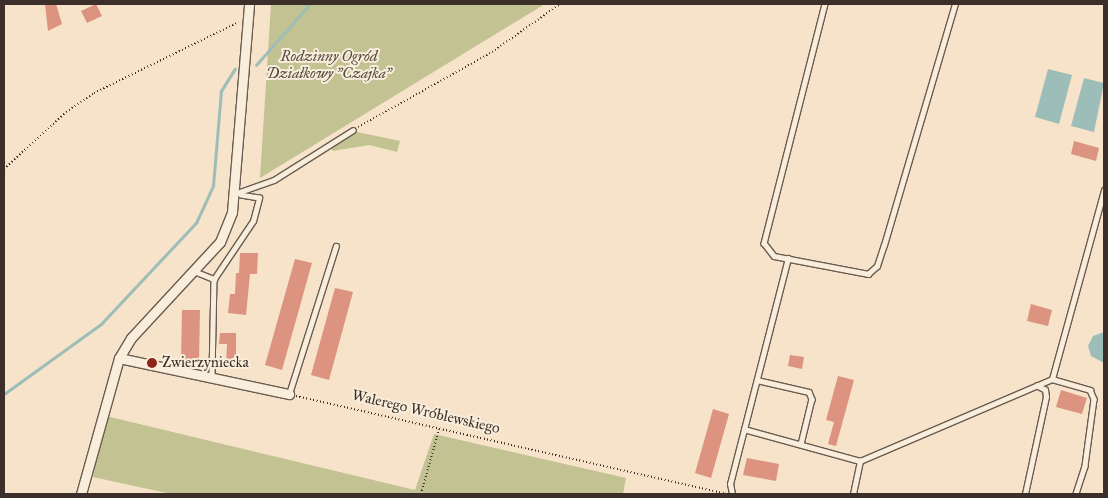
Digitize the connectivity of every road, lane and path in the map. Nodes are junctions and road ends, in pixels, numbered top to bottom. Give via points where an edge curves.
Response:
1 (249, 4) edge
2 (560, 4) edge
3 (825, 4) edge
4 (954, 4) edge
5 (248, 21) junction
6 (353, 130) joint
7 (4, 169) edge
8 (1104, 190) edge
9 (234, 194) junction
10 (336, 246) dead end
11 (788, 258) junction
12 (193, 270) junction
13 (214, 279) junction
14 (119, 358) junction
15 (212, 378) junction
16 (1052, 379) junction
17 (757, 380) junction
18 (1036, 386) junction
19 (289, 394) junction
20 (439, 429) junction
21 (744, 429) junction
22 (801, 444) junction
23 (860, 461) junction
24 (81, 494) edge
25 (421, 494) edge
26 (727, 494) edge
27 (732, 494) edge
28 (853, 494) edge
29 (1025, 494) edge
30 (1076, 494) edge

1 - 5 street
2 - 6 path via 492,52
3 - 11 lane via 764,232 764,243 774,256
4 - 11 lane via 877,266 868,274
5 - 7 path via 233,22 94,92 66,112
5 - 9 street
6 - 9 lane via 274,180
8 - 16 lane
9 - 12 street via 232,212 220,242
9 - 13 lane via 259,198 248,233
10 - 19 lane
11 - 17 lane
12 - 13 lane
12 - 14 street via 131,338
13 - 15 lane
14 - 15 street
14 - 24 street
15 - 19 street
16 - 18 lane
16 - 30 lane via 1090,390 1094,399 1086,466
17 - 21 lane
17 - 22 lane via 809,392 812,399
18 - 23 lane
18 - 29 lane via 1045,390 1046,397
19 - 20 path, Walerego Wróblewskiego
20 - 25 path
20 - 26 path, Walerego Wróblewskiego
21 - 22 lane
21 - 27 lane via 730,484
22 - 23 lane
23 - 28 lane

